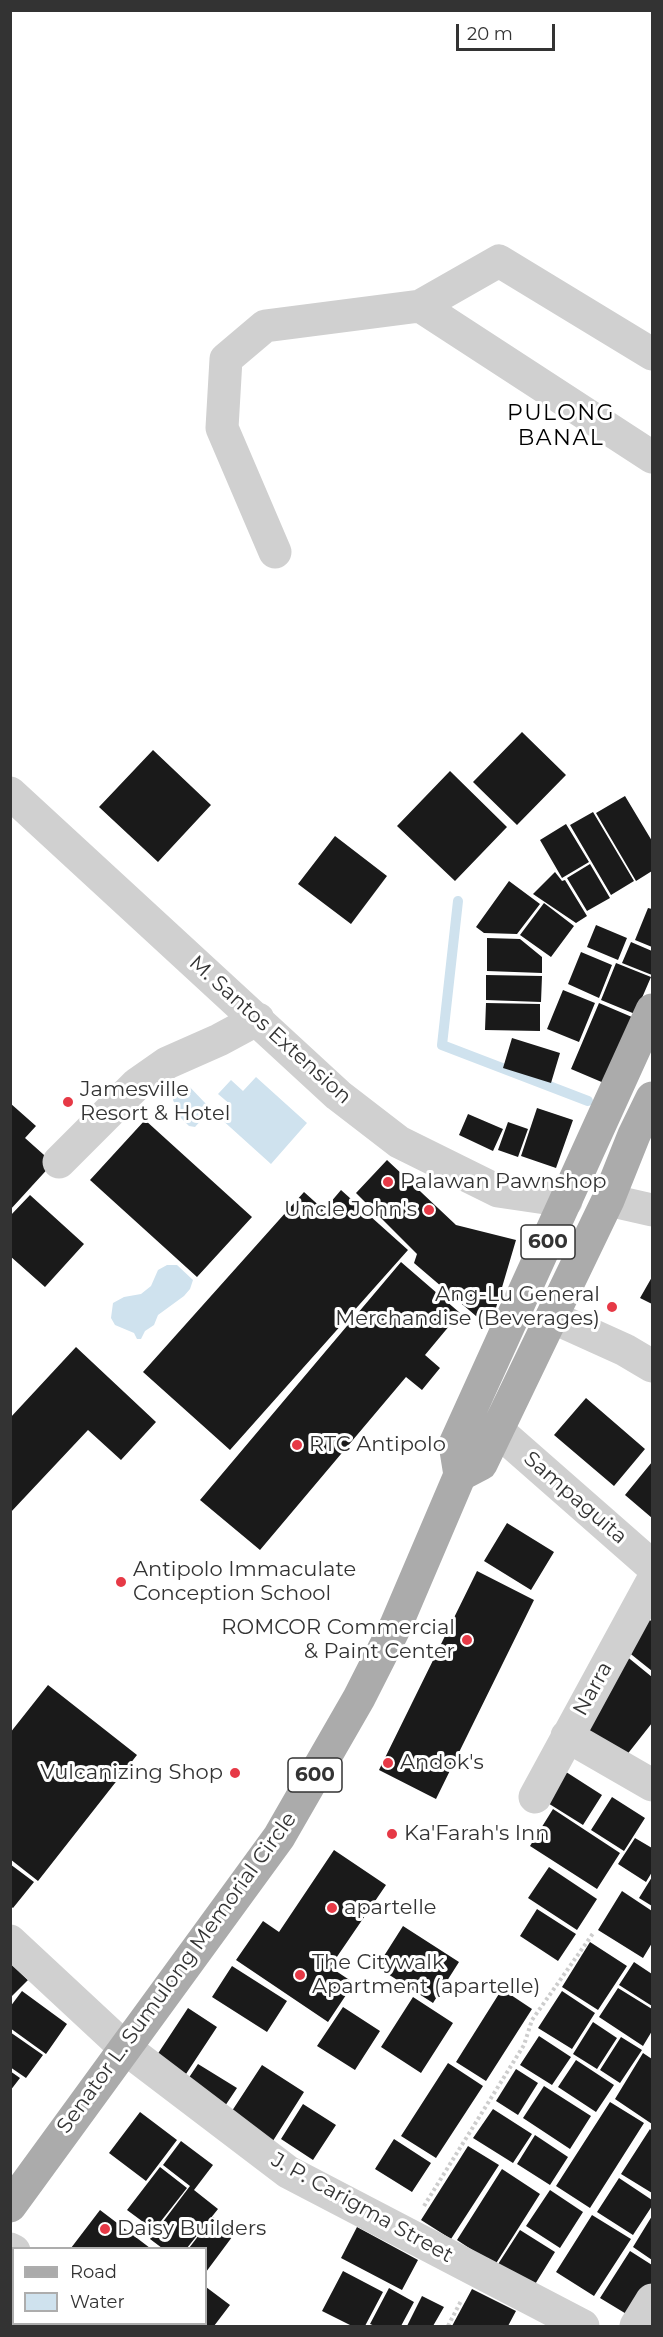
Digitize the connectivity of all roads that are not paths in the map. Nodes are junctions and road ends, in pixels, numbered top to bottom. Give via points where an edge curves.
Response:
1 (420, 306) junction
2 (652, 354) edge
3 (652, 457) edge
4 (275, 552) dead end
5 (10, 793) edge
6 (652, 1010) edge
7 (258, 1019) junction
8 (652, 1098) edge
9 (59, 1162) dead end
10 (608, 1200) junction
11 (566, 1201) junction
12 (652, 1210) edge
13 (552, 1317) junction
14 (652, 1366) edge
15 (497, 1430) junction
16 (460, 1476) junction
17 (652, 1566) edge
18 (652, 1582) edge
19 (567, 1736) junction
20 (652, 1785) edge
21 (535, 1797) dead end
22 (10, 1941) edge
23 (125, 2048) junction
24 (10, 2206) edge
25 (652, 2300) edge
26 (583, 2326) edge
27 (636, 2326) edge

1 - 2 street via 499,261
1 - 3 street
1 - 4 street via 266,326 226,359 222,428
5 - 7 street, M. Santos Extension
6 - 11 main road, 600
7 - 9 street via 166,1063 137,1084
7 - 11 street, M. Santos Extension via 339,1095 399,1142 498,1191
8 - 10 main road, 600
10 - 12 street
10 - 13 main road, 600
11 - 16 main road, 600 via 455,1444
13 - 14 street
13 - 15 main road, 600
15 - 16 main road, 600 via 481,1464
15 - 17 street, Sampaguita
16 - 23 main road, Senator L. Sumulong Memorial Circle / 600 via 396,1625 279,1837
18 - 19 street, Narra
19 - 20 street
19 - 21 street, Narra
22 - 23 street, J. P. Carigma Street
23 - 24 main road, Senator L. Sumulong Memorial Circle / 600
23 - 26 street, J. P. Carigma Street via 288,2172
25 - 27 street

